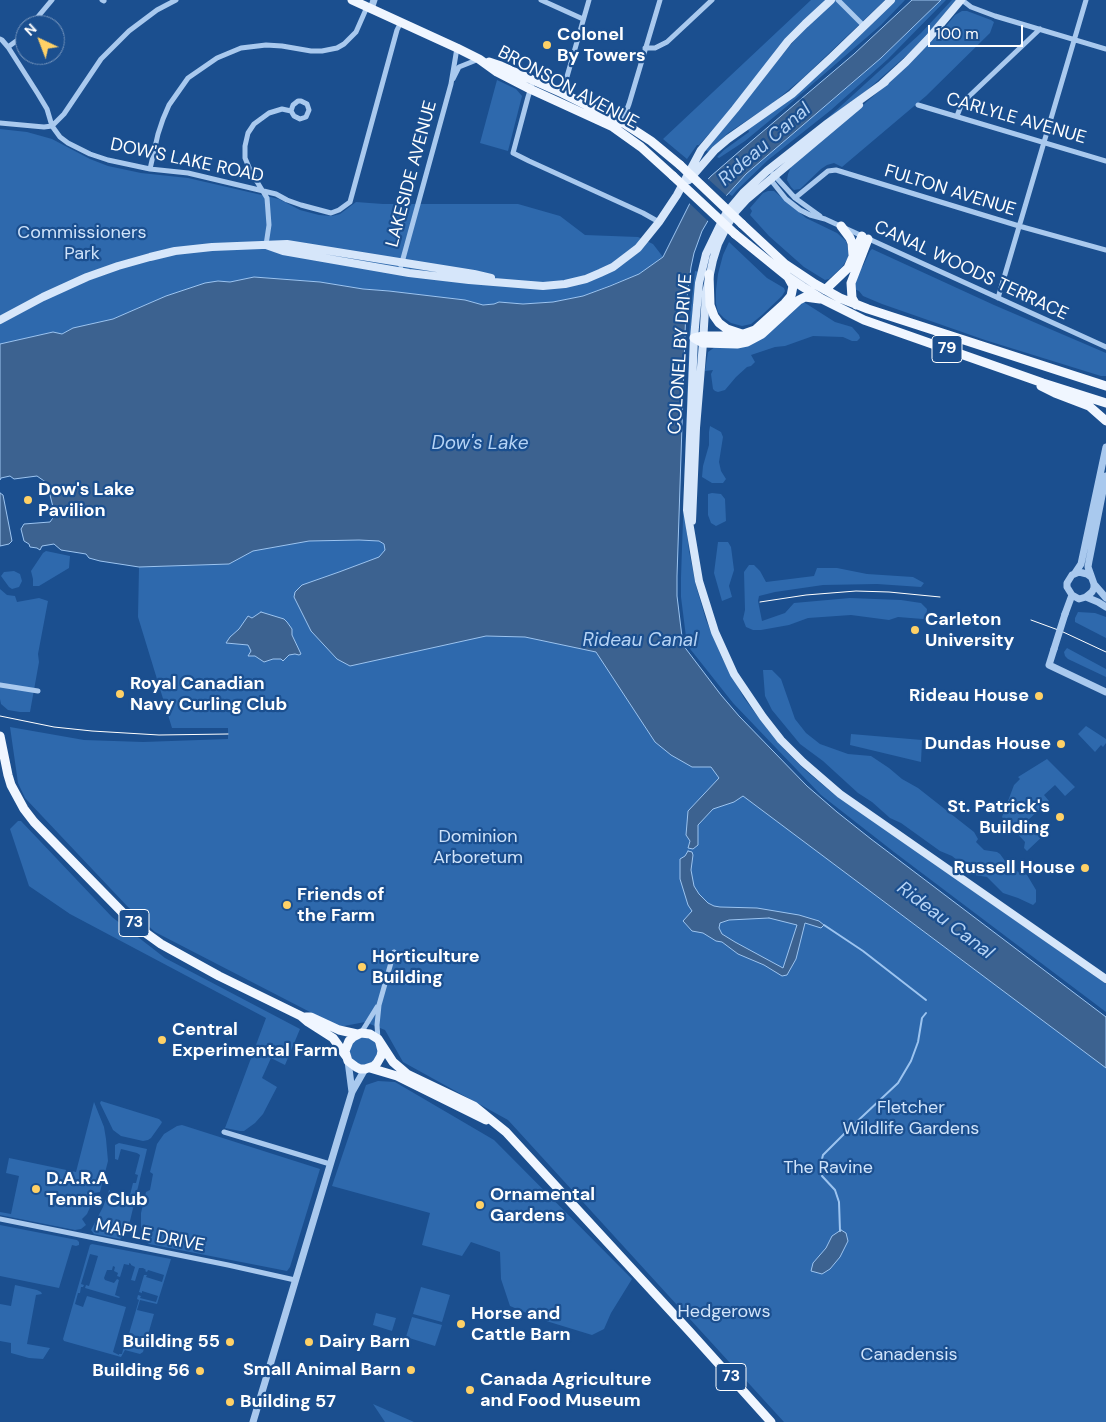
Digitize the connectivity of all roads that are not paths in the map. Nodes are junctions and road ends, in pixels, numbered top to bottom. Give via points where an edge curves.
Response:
1 (52, 0) edge
2 (176, 0) edge
3 (352, 0) edge
4 (541, 0) edge
5 (589, 0) edge
6 (660, 0) edge
7 (712, 0) edge
8 (831, 0) edge
9 (838, 0) edge
10 (890, 0) edge
11 (962, 0) edge
12 (1086, 0) edge
13 (371, 5) edge
14 (39, 15) edge
15 (583, 19) junction
16 (401, 22) junction
17 (864, 26) junction
18 (1040, 28) junction
19 (0, 39) edge
20 (1074, 39) junction
21 (15, 42) edge
22 (8, 47) junction
23 (457, 48) junction
24 (645, 48) junction
25 (1106, 49) edge
26 (479, 59) junction
27 (451, 84) junction
28 (532, 85) junction
29 (561, 98) junction
30 (918, 105) dead end
31 (291, 111) dead end
32 (957, 116) junction
33 (622, 122) junction
34 (0, 123) edge
35 (52, 126) junction
36 (1044, 142) junction
37 (1106, 161) edge
38 (150, 169) junction
39 (771, 175) junction
40 (262, 191) junction
41 (680, 191) junction
42 (795, 198) junction
43 (825, 219) junction
44 (659, 222) junction
45 (841, 226) junction
46 (1019, 226) junction
47 (865, 238) junction
48 (266, 245) junction
49 (1106, 250) edge
50 (852, 260) junction
51 (402, 262) junction
52 (400, 271) junction
53 (710, 274) junction
54 (788, 277) junction
55 (513, 283) junction
56 (823, 294) junction
57 (998, 298) junction
58 (856, 305) junction
59 (0, 320) edge
60 (744, 335) junction
61 (700, 339) junction
62 (1106, 347) edge
63 (1022, 375) junction
64 (1106, 386) edge
65 (1106, 403) edge
66 (1106, 421) edge
67 (1106, 447) edge
68 (1106, 476) edge
69 (1075, 573) junction
70 (1092, 580) junction
71 (1072, 596) junction
72 (1086, 597) junction
73 (1106, 598) edge
74 (1106, 607) edge
75 (0, 686) edge
76 (38, 691) dead end
77 (1106, 692) edge
78 (0, 736) edge
79 (394, 952) dead end
80 (1106, 979) edge
81 (379, 1004) junction
82 (301, 1016) junction
83 (359, 1034) junction
84 (379, 1041) junction
85 (347, 1059) junction
86 (367, 1069) junction
87 (352, 1092) junction
88 (498, 1126) junction
89 (224, 1132) dead end
90 (330, 1164) junction
91 (0, 1219) edge
92 (295, 1280) junction
93 (253, 1422) edge
94 (772, 1422) edge

1 - 14 street
2 - 35 street via 129,30
3 - 13 main road, BRONSON AVENUE / 79
4 - 15 street
5 - 15 street
6 - 24 street
7 - 24 street via 667,42 655,48
8 - 41 main road via 792,37 710,138 694,161
9 - 17 street
10 - 17 main road
11 - 18 street via 995,16
11 - 39 main road, COLONEL BY DRIVE via 885,82 828,123
12 - 20 street
13 - 16 main road, BRONSON AVENUE / 79
13 - 38 street via 356,32 338,48 322,51 266,45 242,48 217,58 188,78 163,119
15 - 29 street
16 - 23 main road, BRONSON AVENUE / 79
16 - 40 street, DOW'S LAKE ROAD via 350,202 331,212 324,212
17 - 41 main road via 792,94 721,144
18 - 20 street
18 - 32 street via 962,103
19 - 22 street
20 - 25 street
20 - 36 street
21 - 22 street
22 - 35 street via 45,106
23 - 26 main road, BRONSON AVENUE / 79
23 - 27 street, LAKESIDE AVENUE
24 - 33 street
26 - 27 street, LAKESIDE AVENUE via 460,67
26 - 28 main road, BRONSON AVENUE / 79 via 497,72
27 - 51 street, LAKESIDE AVENUE
28 - 29 main road, BRONSON AVENUE / 79
28 - 44 street via 513,153
29 - 33 main road, BRONSON AVENUE / 79
29 - 54 main road, BRONSON AVENUE / 79, bridge via 641,147 735,234
30 - 32 street, CARLYLE AVENUE
31 - 40 street via 282,108 269,112 248,133 245,158
32 - 36 street, CARLYLE AVENUE
33 - 56 main road, BRONSON AVENUE / 79, bridge via 680,165 785,264
34 - 35 street
35 - 38 street, DOW'S LAKE ROAD via 63,139 90,154
36 - 37 street, CARLYLE AVENUE
36 - 46 street
38 - 40 street, DOW'S LAKE ROAD via 188,173
39 - 42 street, CANAL WOODS TERRACE
39 - 43 street, CANAL WOODS TERRACE via 794,206
39 - 53 main road, COLONEL BY DRIVE via 732,218 718,244
39 - 61 main road, COLONEL BY DRIVE via 738,198 706,254 699,283
40 - 48 street via 269,209
41 - 44 main road
42 - 43 street, CANAL WOODS TERRACE
42 - 46 street, FULTON AVENUE via 828,171 836,170
43 - 45 street, CANAL WOODS TERRACE
44 - 55 main road via 638,248 600,274 565,284
45 - 47 street, CANAL WOODS TERRACE
45 - 50 main road via 852,243
46 - 49 street, FULTON AVENUE
46 - 57 street
47 - 50 main road
47 - 57 street, CANAL WOODS TERRACE
47 - 58 main road via 851,282
48 - 51 main road via 287,244
48 - 52 main road via 283,251
48 - 59 main road via 212,247 150,256 87,277
50 - 56 main road
51 - 52 street, LAKESIDE AVENUE
51 - 55 main road
52 - 55 main road
53 - 60 main road via 710,305 714,316 727,329
53 - 61 main road, COLONEL BY DRIVE
54 - 56 main road, BRONSON AVENUE / 79
54 - 60 main road via 793,286 789,300
56 - 58 main road, BRONSON AVENUE / 79
56 - 61 main road via 799,300 762,334 747,342 737,344
56 - 63 main road, BRONSON AVENUE / 79 via 866,321
57 - 62 street, CANAL WOODS TERRACE
58 - 64 main road, BRONSON AVENUE / 79
60 - 61 main road
61 - 80 main road, COLONEL BY DRIVE via 687,510 705,603 715,632 746,693 788,748 845,798
63 - 65 main road, BRONSON AVENUE / 79
63 - 66 main road via 1055,393 1090,406
67 - 69 street via 1081,564
68 - 70 street via 1088,567
69 - 70 street via 1084,572
69 - 71 street via 1068,583
70 - 72 street via 1092,592
70 - 73 street
71 - 72 street
71 - 77 street, bridge via 1049,665
72 - 74 street
75 - 76 street
78 - 82 main road, 73 via 8,775 24,809 143,931 219,976
79 - 81 street
81 - 83 street
81 - 84 street
82 - 83 main road, 73
82 - 85 main road, 73 via 333,1038
83 - 84 main road, 73 via 370,1034
83 - 85 main road via 349,1041
84 - 86 main road via 381,1056 377,1064
84 - 88 main road, 73 via 393,1062 407,1074 474,1106
85 - 86 main road, 73 via 356,1067
85 - 87 street
86 - 87 street
86 - 88 main road, 73 via 397,1076
87 - 90 street
88 - 94 main road, 73 via 516,1141
89 - 90 street
90 - 92 street
91 - 92 street, MAPLE DRIVE
92 - 93 street

